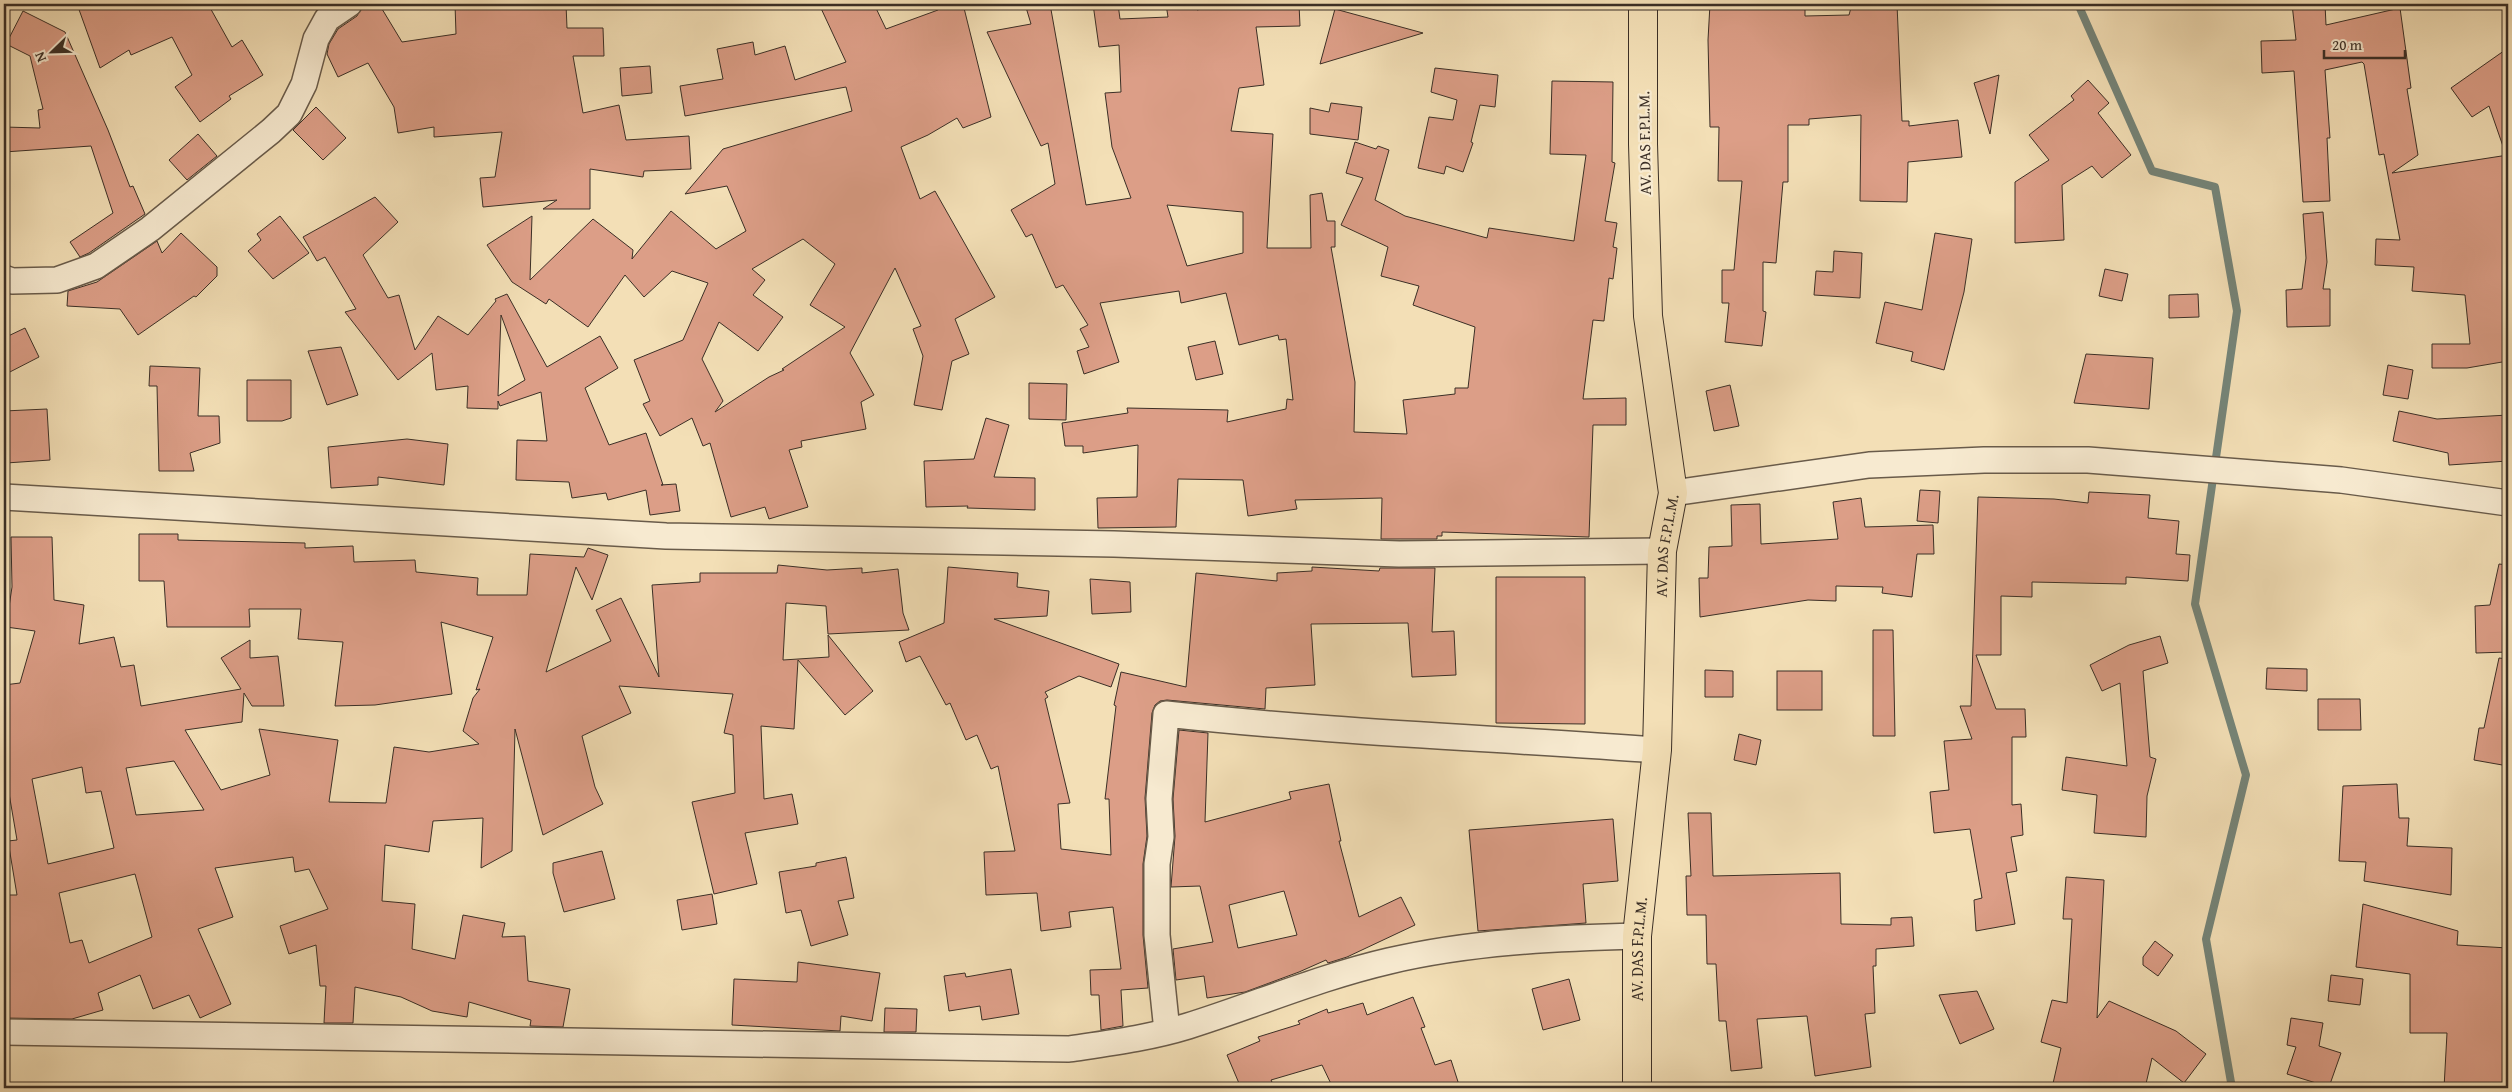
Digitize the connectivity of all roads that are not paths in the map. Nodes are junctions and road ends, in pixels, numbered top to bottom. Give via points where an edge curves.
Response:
1 (349, 4) edge
2 (1642, 4) edge
3 (4, 278) edge
4 (1673, 493) junction
5 (4, 497) edge
6 (2508, 503) edge
7 (1662, 551) junction
8 (1657, 750) junction
9 (1638, 936) junction
10 (1167, 1031) junction
11 (4, 1032) edge
12 (1637, 1088) edge

1 - 3 street via 327,19 316,39 304,84 289,114 157,224 96,266 57,280 12,281
2 - 4 main road, AV. DAS F.P.L.M. via 1648,316
4 - 6 street via 1869,465 2088,460 2341,480
4 - 7 main road, AV. DAS F.P.L.M.
5 - 7 street via 666,536 1105,544 1399,554
7 - 8 main road, AV. DAS F.P.L.M.
8 - 9 main road, AV. DAS F.P.L.M.
8 - 10 street via 1280,726 1166,714 1159,799 1161,837 1157,864 1157,935
9 - 10 street via 1578,937 1470,947 1390,961
9 - 12 main road, AV. DAS F.P.L.M.
10 - 11 street via 1069,1049

